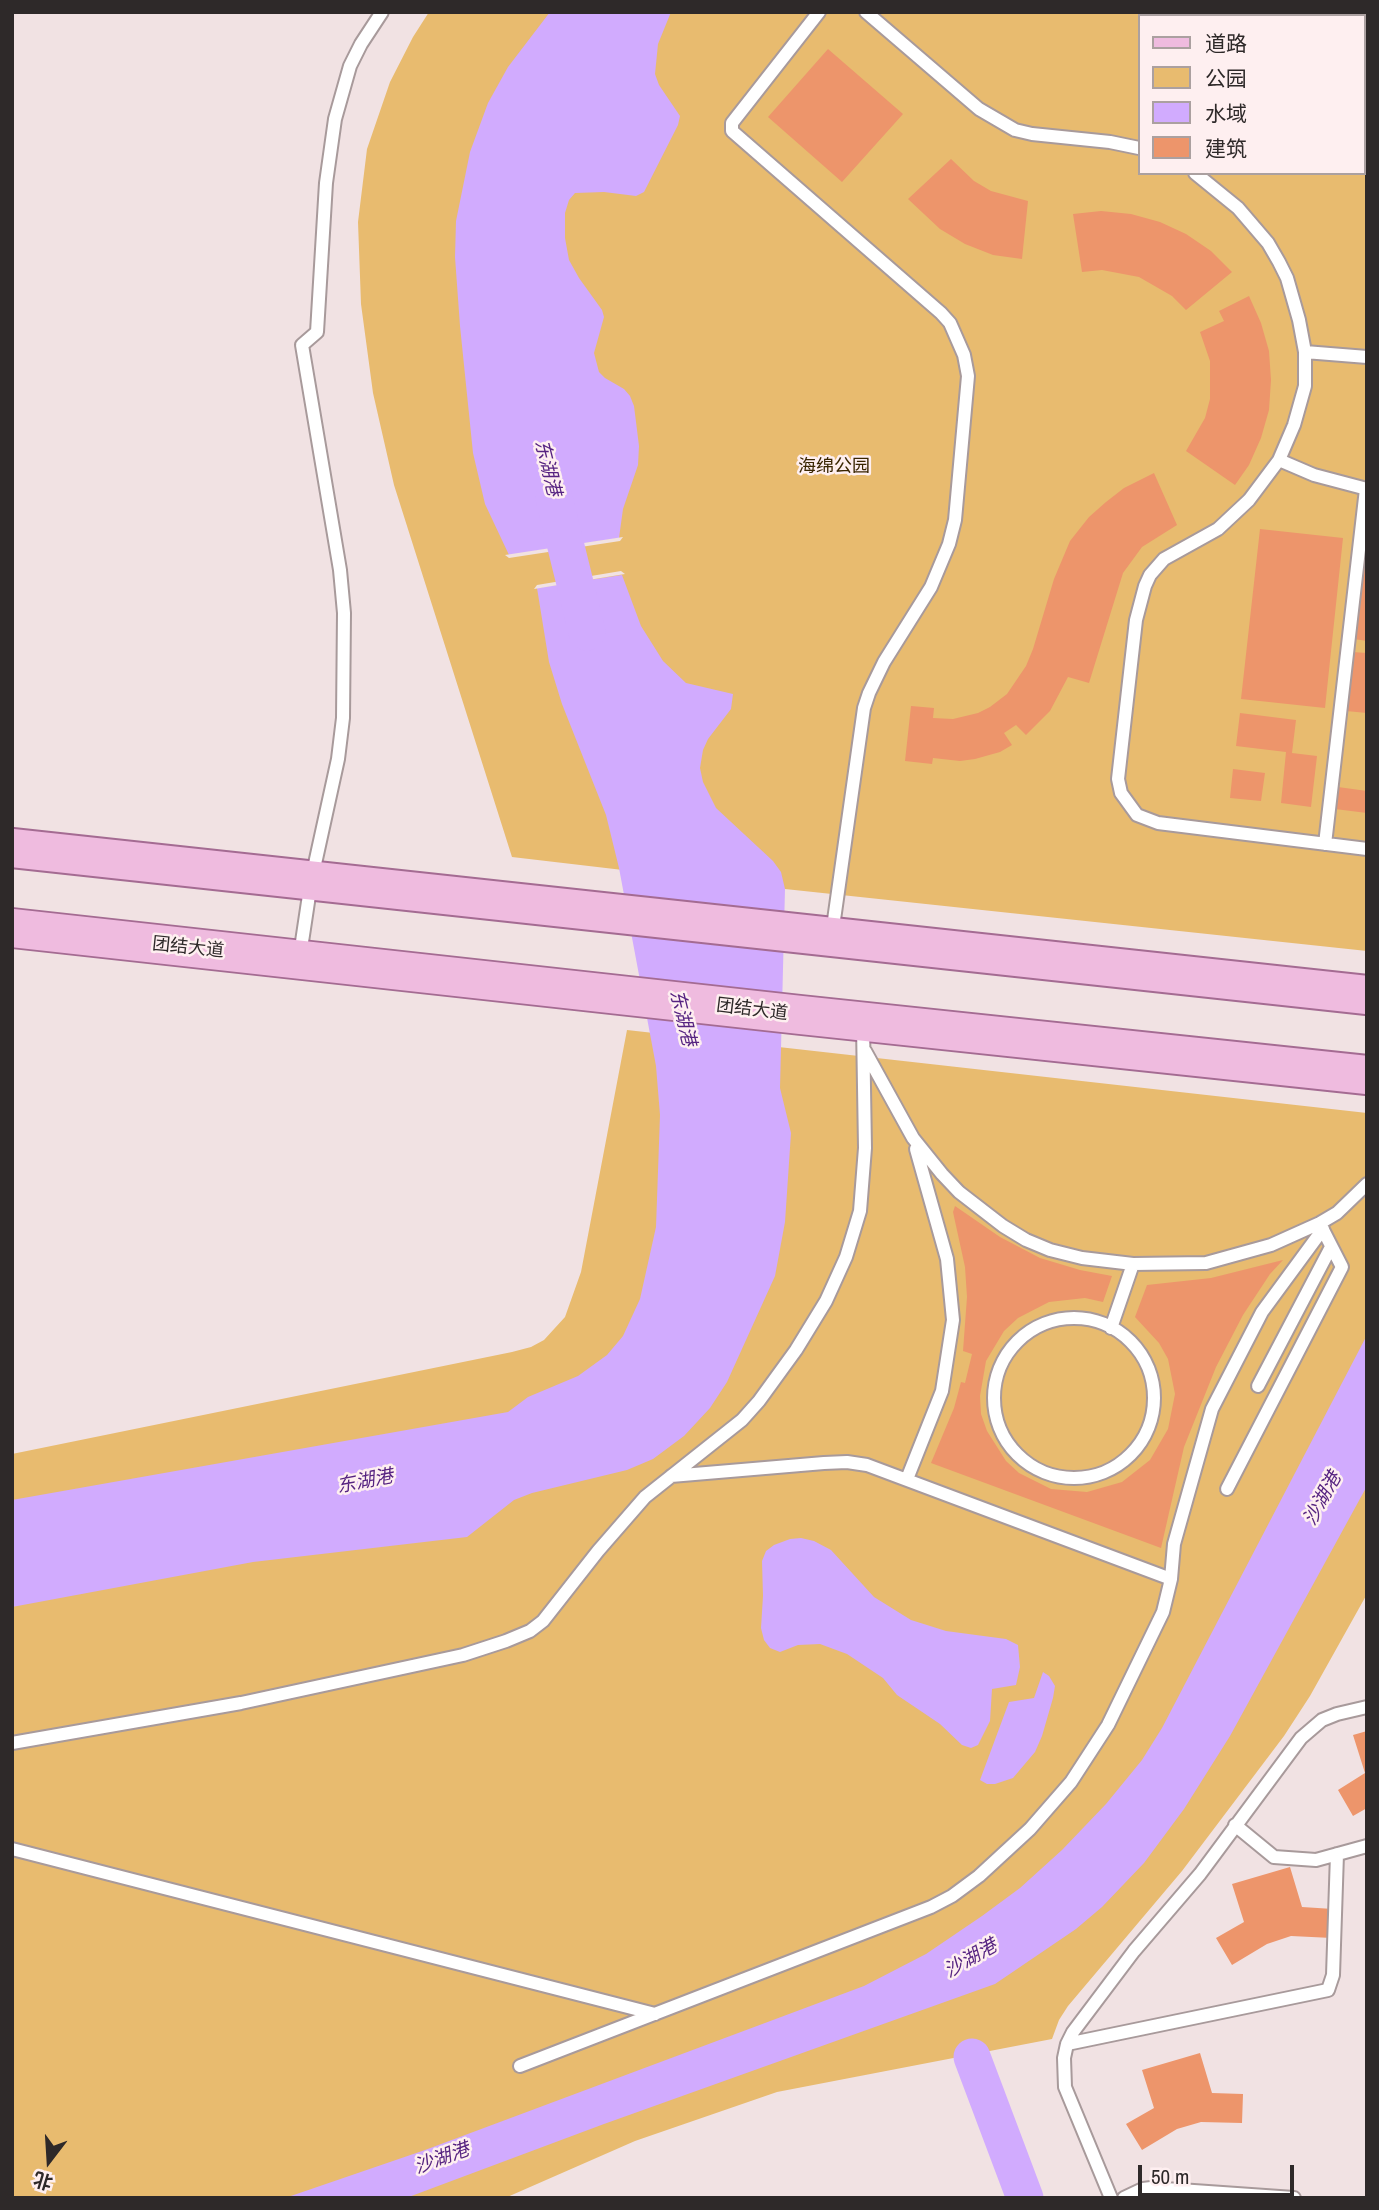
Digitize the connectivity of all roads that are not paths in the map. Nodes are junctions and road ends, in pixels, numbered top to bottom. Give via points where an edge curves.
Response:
1 (382, 12) edge
2 (819, 12) edge
3 (866, 12) edge
4 (1138, 148) edge
5 (1197, 175) edge
6 (1305, 352) junction
7 (1367, 357) edge
8 (1279, 460) junction
9 (1366, 489) edge
10 (1325, 844) junction
11 (12, 848) edge
12 (1367, 849) edge
13 (311, 882) junction
14 (12, 928) edge
15 (823, 937) junction
16 (299, 960) junction
17 (1367, 995) edge
18 (863, 1034) junction
19 (1367, 1075) edge
20 (913, 1139) junction
21 (1367, 1184) edge
22 (1321, 1226) junction
23 (1331, 1247) junction
24 (1133, 1264) junction
25 (1111, 1328) junction
26 (1258, 1386) dead end
27 (670, 1476) junction
28 (907, 1479) junction
29 (1227, 1489) dead end
30 (1171, 1579) junction
31 (1367, 1707) edge
32 (12, 1743) edge
33 (1235, 1825) junction
34 (1367, 1846) edge
35 (12, 1849) edge
36 (1337, 1854) junction
37 (655, 2014) junction
38 (1067, 2044) junction
39 (520, 2066) dead end
40 (1111, 2198) edge
41 (1124, 2198) edge
42 (1294, 2198) edge

1 - 13 lane via 351,66 335,119 326,183 317,332 302,345 344,613 338,759
2 - 15 lane via 732,123 732,131 941,313 957,337 968,376 949,544 935,580 884,662 864,708
3 - 4 lane via 979,109 1015,130
5 - 6 lane via 1238,208 1268,243 1287,278
6 - 7 lane
6 - 8 lane via 1305,386
8 - 9 lane
8 - 10 lane via 1234,517 1164,559 1150,575 1136,620 1118,779 1132,811 1148,820
9 - 10 lane
10 - 12 lane
11 - 13 main road
13 - 15 main road
13 - 16 lane
14 - 16 main road, 团结大道
15 - 17 main road
16 - 18 main road, 团结大道 via 801,1015
18 - 19 main road, 团结大道
18 - 20 lane
18 - 27 lane via 863,1182 846,1257 820,1311 759,1401
20 - 24 lane via 959,1192 1026,1240 1082,1258
20 - 28 lane via 947,1259 953,1320 942,1391
21 - 22 lane
22 - 23 lane
22 - 24 lane via 1206,1263
22 - 30 lane via 1262,1312 1212,1409 1174,1544
23 - 26 lane
23 - 29 lane via 1342,1267
24 - 25 lane
25 - 25 lane via 1082,1319 1052,1321 1024,1335 1004,1358 994,1386 995,1416 1008,1444 1030,1465 1058,1477 1088,1477 1116,1466 1139,1446 1151,1418 1150,1373 1135,1347
27 - 28 lane via 847,1462
27 - 32 lane via 645,1497 544,1621 506,1641 463,1655 241,1703
28 - 30 lane
30 - 37 lane via 1163,1612 1096,1746 1055,1802 979,1876 942,1902 904,1920
31 - 33 lane via 1322,1720 1301,1738
33 - 36 lane via 1274,1857 1316,1860
33 - 38 lane via 1094,2001
34 - 36 lane
35 - 37 lane
36 - 38 lane via 1333,1975 1328,1990
37 - 39 lane
38 - 40 lane via 1065,2087
41 - 42 lane via 1151,2188

